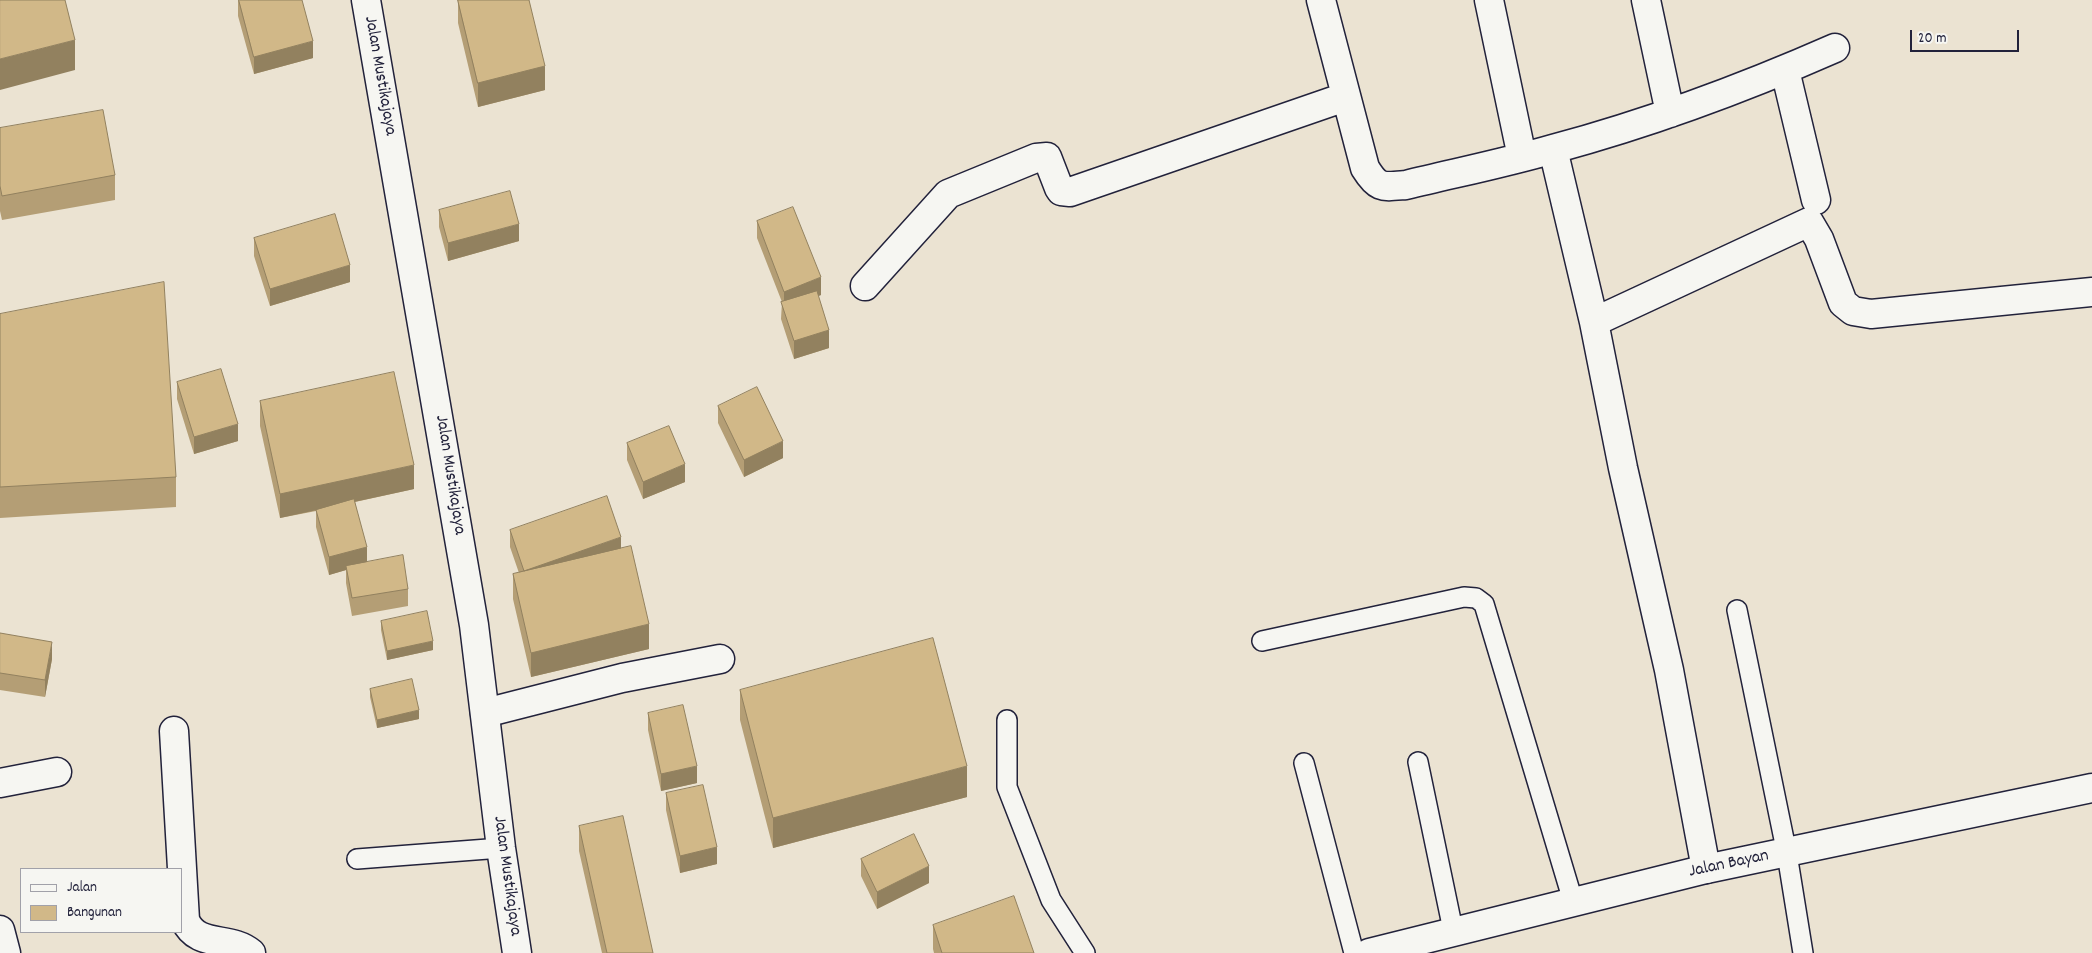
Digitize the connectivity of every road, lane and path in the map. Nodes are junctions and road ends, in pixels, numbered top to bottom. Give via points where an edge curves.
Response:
1 (366, 0) edge
2 (1321, 0) edge
3 (1489, 0) edge
4 (1646, 0) edge
5 (1835, 48) dead end
6 (1785, 70) junction
7 (1345, 97) junction
8 (1670, 113) junction
9 (1553, 149) junction
10 (1522, 156) junction
11 (1816, 200) dead end
12 (865, 286) dead end
13 (2092, 292) edge
14 (1594, 322) junction
15 (1737, 610) dead end
16 (1262, 640) dead end
17 (720, 659) dead end
18 (485, 713) junction
19 (1007, 720) dead end
20 (174, 731) dead end
21 (1418, 762) dead end
22 (1304, 763) dead end
23 (57, 772) dead end
24 (0, 783) edge
25 (2091, 792) edge
26 (501, 848) junction
27 (1787, 854) junction
28 (357, 859) dead end
29 (182, 868) edge
30 (182, 868) edge
31 (1706, 869) junction
32 (1573, 901) junction
33 (0, 930) edge
34 (1453, 930) junction
35 (6, 953) edge
36 (251, 953) edge
37 (517, 953) edge
38 (1085, 953) edge
39 (1354, 953) edge
40 (1369, 953) edge
41 (1802, 953) edge

1 - 18 street, Jalan Mustikajaya via 474,625
2 - 7 street
3 - 10 street
4 - 8 street
5 - 6 street
6 - 8 street
6 - 11 street
7 - 10 street via 1365,168 1373,181 1382,187 1406,186
7 - 12 street via 1070,192 1059,188 1047,157 1036,158 948,194
8 - 9 street
9 - 10 street
9 - 14 street
13 - 14 street via 1871,314 1853,311 1843,302 1819,239 1809,222
14 - 31 street via 1669,670
15 - 27 lane
16 - 32 lane via 1464,597 1476,598 1484,604
17 - 18 street via 622,678
18 - 26 street, Jalan Mustikajaya
19 - 38 lane via 1007,787 1051,900
20 - 29 street
21 - 34 lane
22 - 39 lane
23 - 24 street
25 - 27 street, Jalan Bayan
26 - 28 lane
26 - 37 street, Jalan Mustikajaya
27 - 31 street, Jalan Bayan
27 - 41 lane
30 - 36 street via 185,920 189,930 196,936 240,945
31 - 32 street, Jalan Bayan
32 - 34 street, Jalan Bayan
33 - 35 street
34 - 40 street, Jalan Bayan

